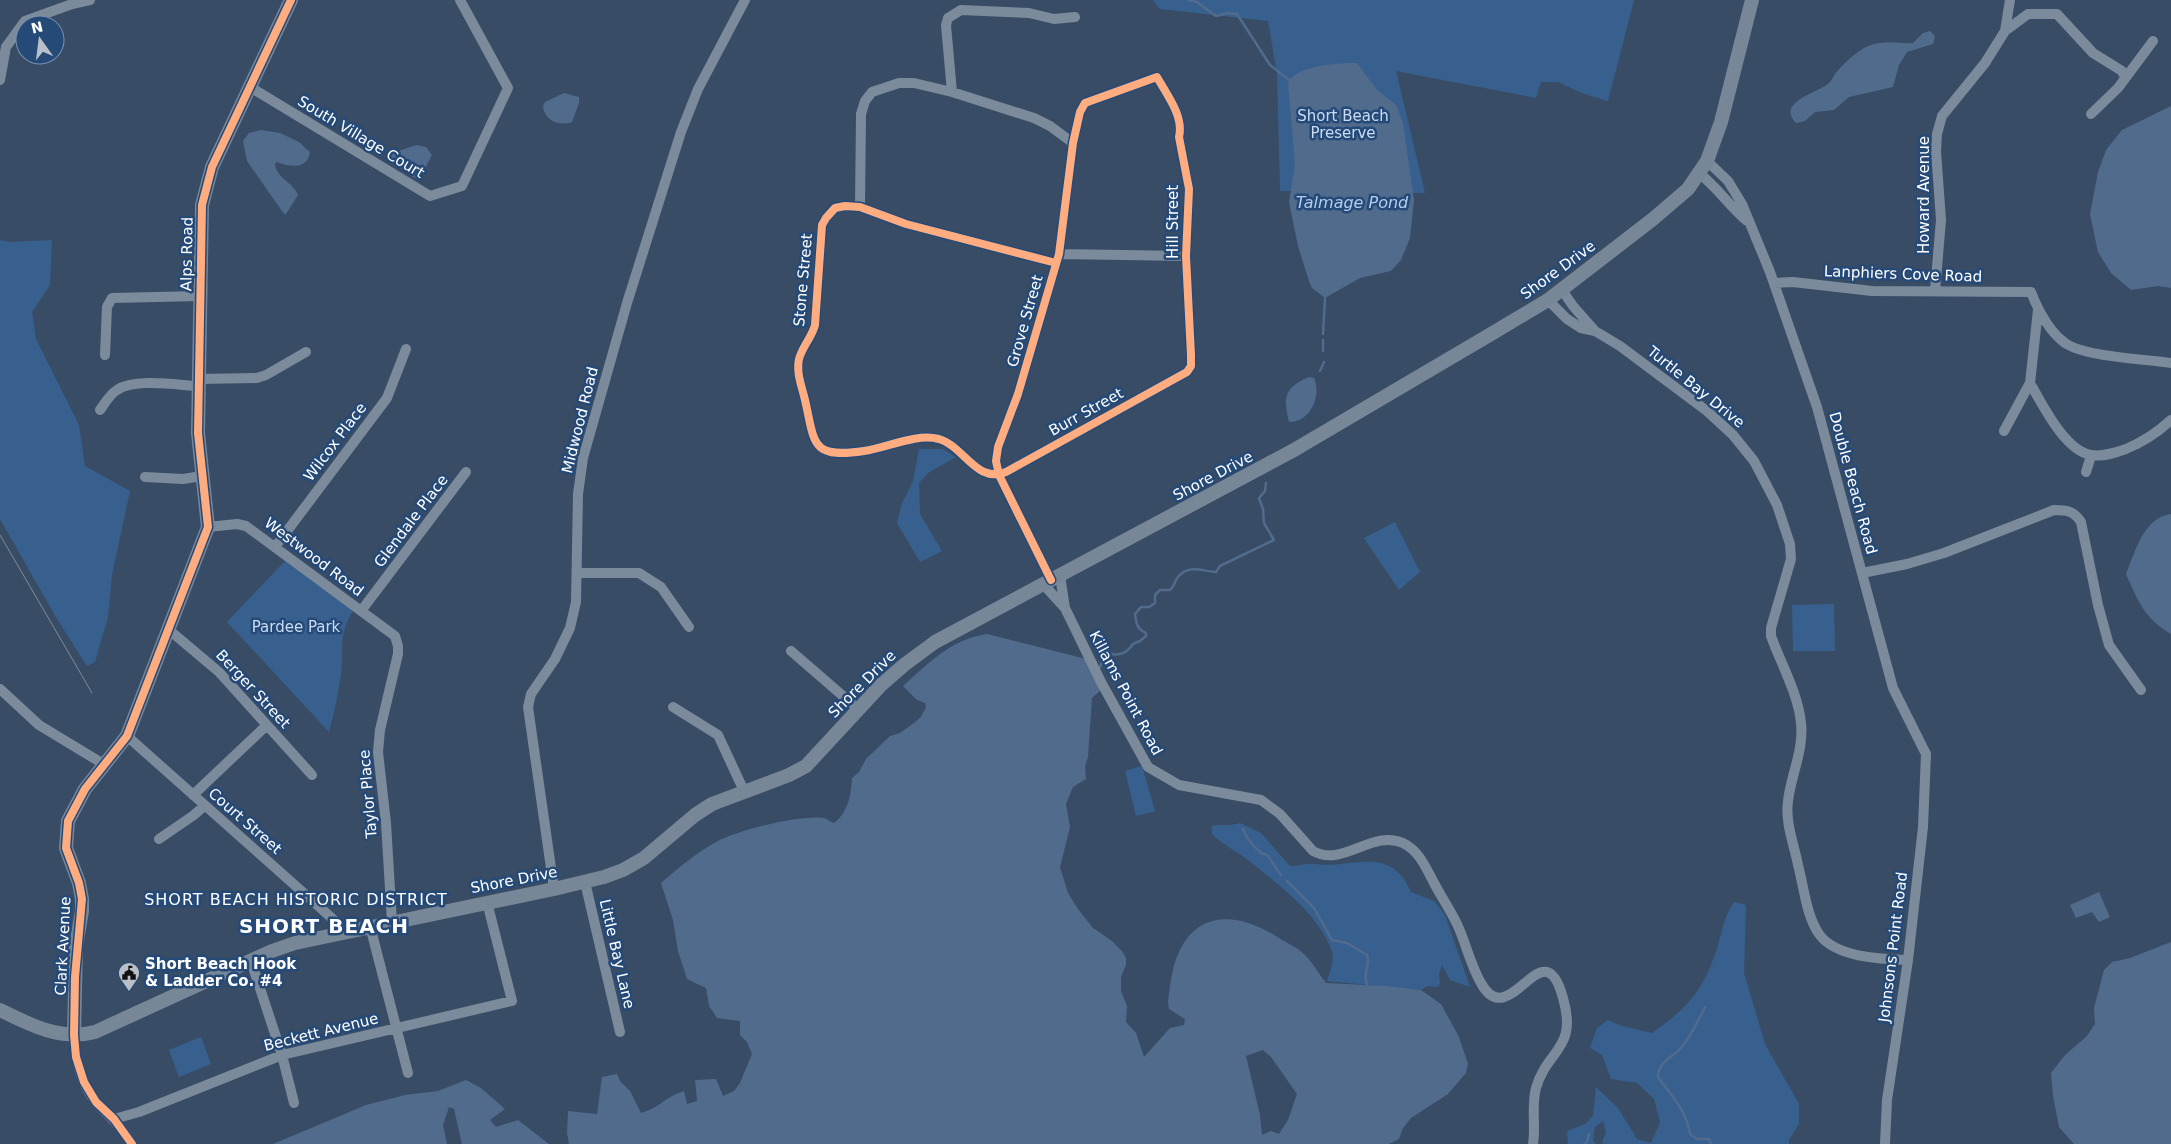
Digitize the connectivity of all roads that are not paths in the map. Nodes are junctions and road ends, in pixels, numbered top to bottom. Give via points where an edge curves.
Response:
1 (90, 0) edge
2 (292, 0) edge
3 (460, 0) edge
4 (745, 0) edge
5 (1752, 0) edge
6 (2010, 0) edge
7 (1076, 17) dead end
8 (2006, 31) junction
9 (2152, 41) dead end
10 (1157, 77) joint
11 (2125, 78) junction
12 (0, 80) edge
13 (250, 87) junction
14 (952, 92) junction
15 (2091, 114) dead end
16 (1073, 143) junction
17 (1707, 161) junction
18 (1700, 174) junction
19 (860, 207) junction
20 (1748, 221) junction
21 (1186, 256) junction
22 (1058, 258) junction
23 (1774, 283) junction
24 (1562, 290) junction
25 (1935, 291) junction
26 (200, 296) junction
27 (1548, 300) junction
28 (2038, 310) junction
29 (1595, 331) junction
30 (406, 350) dead end
31 (306, 352) dead end
32 (105, 355) dead end
33 (2171, 363) edge
34 (1187, 372) joint
35 (198, 383) junction
36 (2030, 384) junction
37 (100, 410) dead end
38 (2171, 420) edge
39 (2004, 431) dead end
40 (2090, 456) junction
41 (466, 472) dead end
42 (2086, 472) dead end
43 (999, 475) junction
44 (202, 476) junction
45 (145, 477) dead end
46 (208, 527) junction
47 (275, 547) junction
48 (577, 573) junction
49 (1862, 573) junction
50 (1051, 580) junction
51 (1065, 608) junction
52 (361, 611) junction
53 (689, 627) dead end
54 (168, 629) junction
55 (395, 636) joint
56 (791, 651) dead end
57 (0, 689) edge
58 (2142, 690) dead end
59 (673, 707) dead end
60 (858, 709) junction
61 (267, 726) junction
62 (127, 736) junction
63 (1926, 754) joint
64 (105, 765) junction
65 (312, 775) dead end
66 (744, 791) junction
67 (193, 795) junction
68 (204, 806) junction
69 (159, 839) dead end
70 (585, 882) junction
71 (554, 889) junction
72 (487, 902) junction
73 (392, 922) junction
74 (370, 926) junction
75 (340, 933) junction
76 (251, 960) junction
77 (1908, 960) junction
78 (0, 1010) edge
79 (396, 1029) junction
80 (620, 1032) dead end
81 (74, 1035) junction
82 (282, 1055) junction
83 (408, 1074) dead end
84 (294, 1103) dead end
85 (114, 1119) junction
86 (132, 1144) edge
87 (1533, 1144) edge
88 (1885, 1144) edge

1 - 12 street via 26,21 6,47
2 - 13 main road, Alps Road
3 - 13 street, South Village Court via 508,88 462,186 430,196
4 - 48 street, Midwood Road via 698,89 681,132 604,380 580,478
5 - 17 main road, Shore Drive via 1721,122
6 - 8 street
7 - 14 street via 1054,19 1029,13 986,10 953,13 946,25
8 - 11 street, Howard Avenue via 2028,14 2057,14 2093,52 2122,71
8 - 25 street, Howard Avenue via 1942,116 1937,134 1941,220
9 - 11 street
10 - 16 street, Grove Street via 1086,103 1080,112
10 - 21 street, Hill Street via 1172,103 1181,129 1179,137 1189,189
11 - 15 street
13 - 26 main road, Alps Road via 212,167 205,190 201,218
14 - 16 street via 1034,118
14 - 19 street via 914,83 899,83 872,92 864,101 861,114
16 - 22 street, Grove Street
17 - 18 main road, Shore Drive
17 - 20 street, Double Beach Road via 1728,181
18 - 20 street, Double Beach Road via 1718,188 1734,210
18 - 24 main road, Shore Drive via 1678,199
19 - 22 street, Stone Street via 906,224
19 - 43 street, Stone Street via 835,208 822,225 815,325 799,359 798,376 815,443 825,450 840,452 864,451 923,438 938,439 951,445 983,473
20 - 23 street, Double Beach Road
21 - 22 street, Stone Street
21 - 34 street, Hill Street via 1191,355 1191,366
22 - 43 street, Grove Street via 1018,394 998,447
23 - 25 street, Lanphiers Cove Road via 1793,282 1872,291
23 - 49 street, Double Beach Road via 1817,408
24 - 27 main road, Shore Drive
24 - 29 street, Turtle Bay Drive
25 - 28 street, Lanphiers Cove Road via 2031,292
26 - 32 street via 112,298 107,307
26 - 35 main road, Alps Road
27 - 29 street, Turtle Bay Drive via 1568,320 1581,328
27 - 50 main road, Shore Drive via 1296,449
28 - 33 street via 2057,335 2083,351
28 - 36 street
29 - 77 street, Turtle Bay Drive via 1644,362 1733,435 1754,461 1777,504 1788,531 1791,559 1772,618 1771,636 1801,722 1800,748 1787,816 1810,911 1819,934 1827,943 1864,956
30 - 47 street, Wilcox Place via 387,398
31 - 35 street via 257,378
34 - 43 street, Burr Street
35 - 37 street via 125,386 112,394
35 - 44 main road, Alps Road
36 - 39 street
36 - 40 street via 2058,430 2069,443
38 - 40 street via 2140,443 2112,454
40 - 42 street
41 - 52 street, Glendale Place
43 - 50 street, Grove Street
44 - 45 street via 183,479
44 - 46 main road, Alps Road
46 - 47 street, Westwood Road via 246,526
46 - 54 main road, Clark Avenue
47 - 52 street, Westwood Road
48 - 53 street via 639,573 661,587
48 - 71 street, Midwood Road via 576,602 570,628 555,659 531,694 528,707
49 - 58 street via 1944,553 2054,510 2076,514 2081,522 2109,645
49 - 63 street, Double Beach Road via 1893,688
50 - 51 street, Killams Point Road
50 - 51 street, Killams Point Road
50 - 60 main road, Shore Drive via 923,650 896,671
51 - 87 street, Killams Point Road via 1148,768 1179,785 1261,800 1280,814 1313,852 1320,855 1339,855 1372,842 1388,840 1410,847 1423,861 1458,925 1486,992 1496,998 1505,998 1537,973 1547,973 1555,978 1564,1000 1568,1028 1561,1047 1538,1080
52 - 55 street, Westwood Road
54 - 61 street, Berger Street via 219,672
54 - 62 main road, Clark Avenue
55 - 73 street, Taylor Place via 398,654 378,752
56 - 60 street
57 - 64 street via 39,725
59 - 66 street via 718,735
60 - 66 main road, Shore Drive via 816,757 802,768
61 - 65 street, Berger Street
61 - 67 street
62 - 64 main road, Clark Avenue
62 - 67 street, Court Street
63 - 77 street, Johnsons Point Road via 1923,827
64 - 81 main road, Clark Avenue via 84,790 68,821 66,848 82,899 76,954
66 - 70 main road, Shore Drive via 701,810 635,864 604,878
67 - 68 street, Court Street
68 - 69 street
68 - 75 street, Court Street via 334,920
70 - 71 main road, Shore Drive
70 - 80 street, Little Bay Lane
71 - 72 main road, Shore Drive
72 - 73 main road, Shore Drive
72 - 79 street, Beckett Avenue via 512,1001
73 - 74 main road, Shore Drive
74 - 75 main road, Shore Drive
74 - 79 street
75 - 76 main road, Shore Drive via 287,945
76 - 81 main road, Shore Drive via 108,1027
76 - 82 street
77 - 88 street, Johnsons Point Road via 1887,1100
78 - 81 main road, Shore Drive via 45,1030
79 - 82 street, Beckett Avenue
79 - 83 street
81 - 85 street, Clark Avenue via 76,1058 84,1082 96,1102
82 - 84 street
82 - 85 street, Beckett Avenue
85 - 86 street, Clark Avenue

